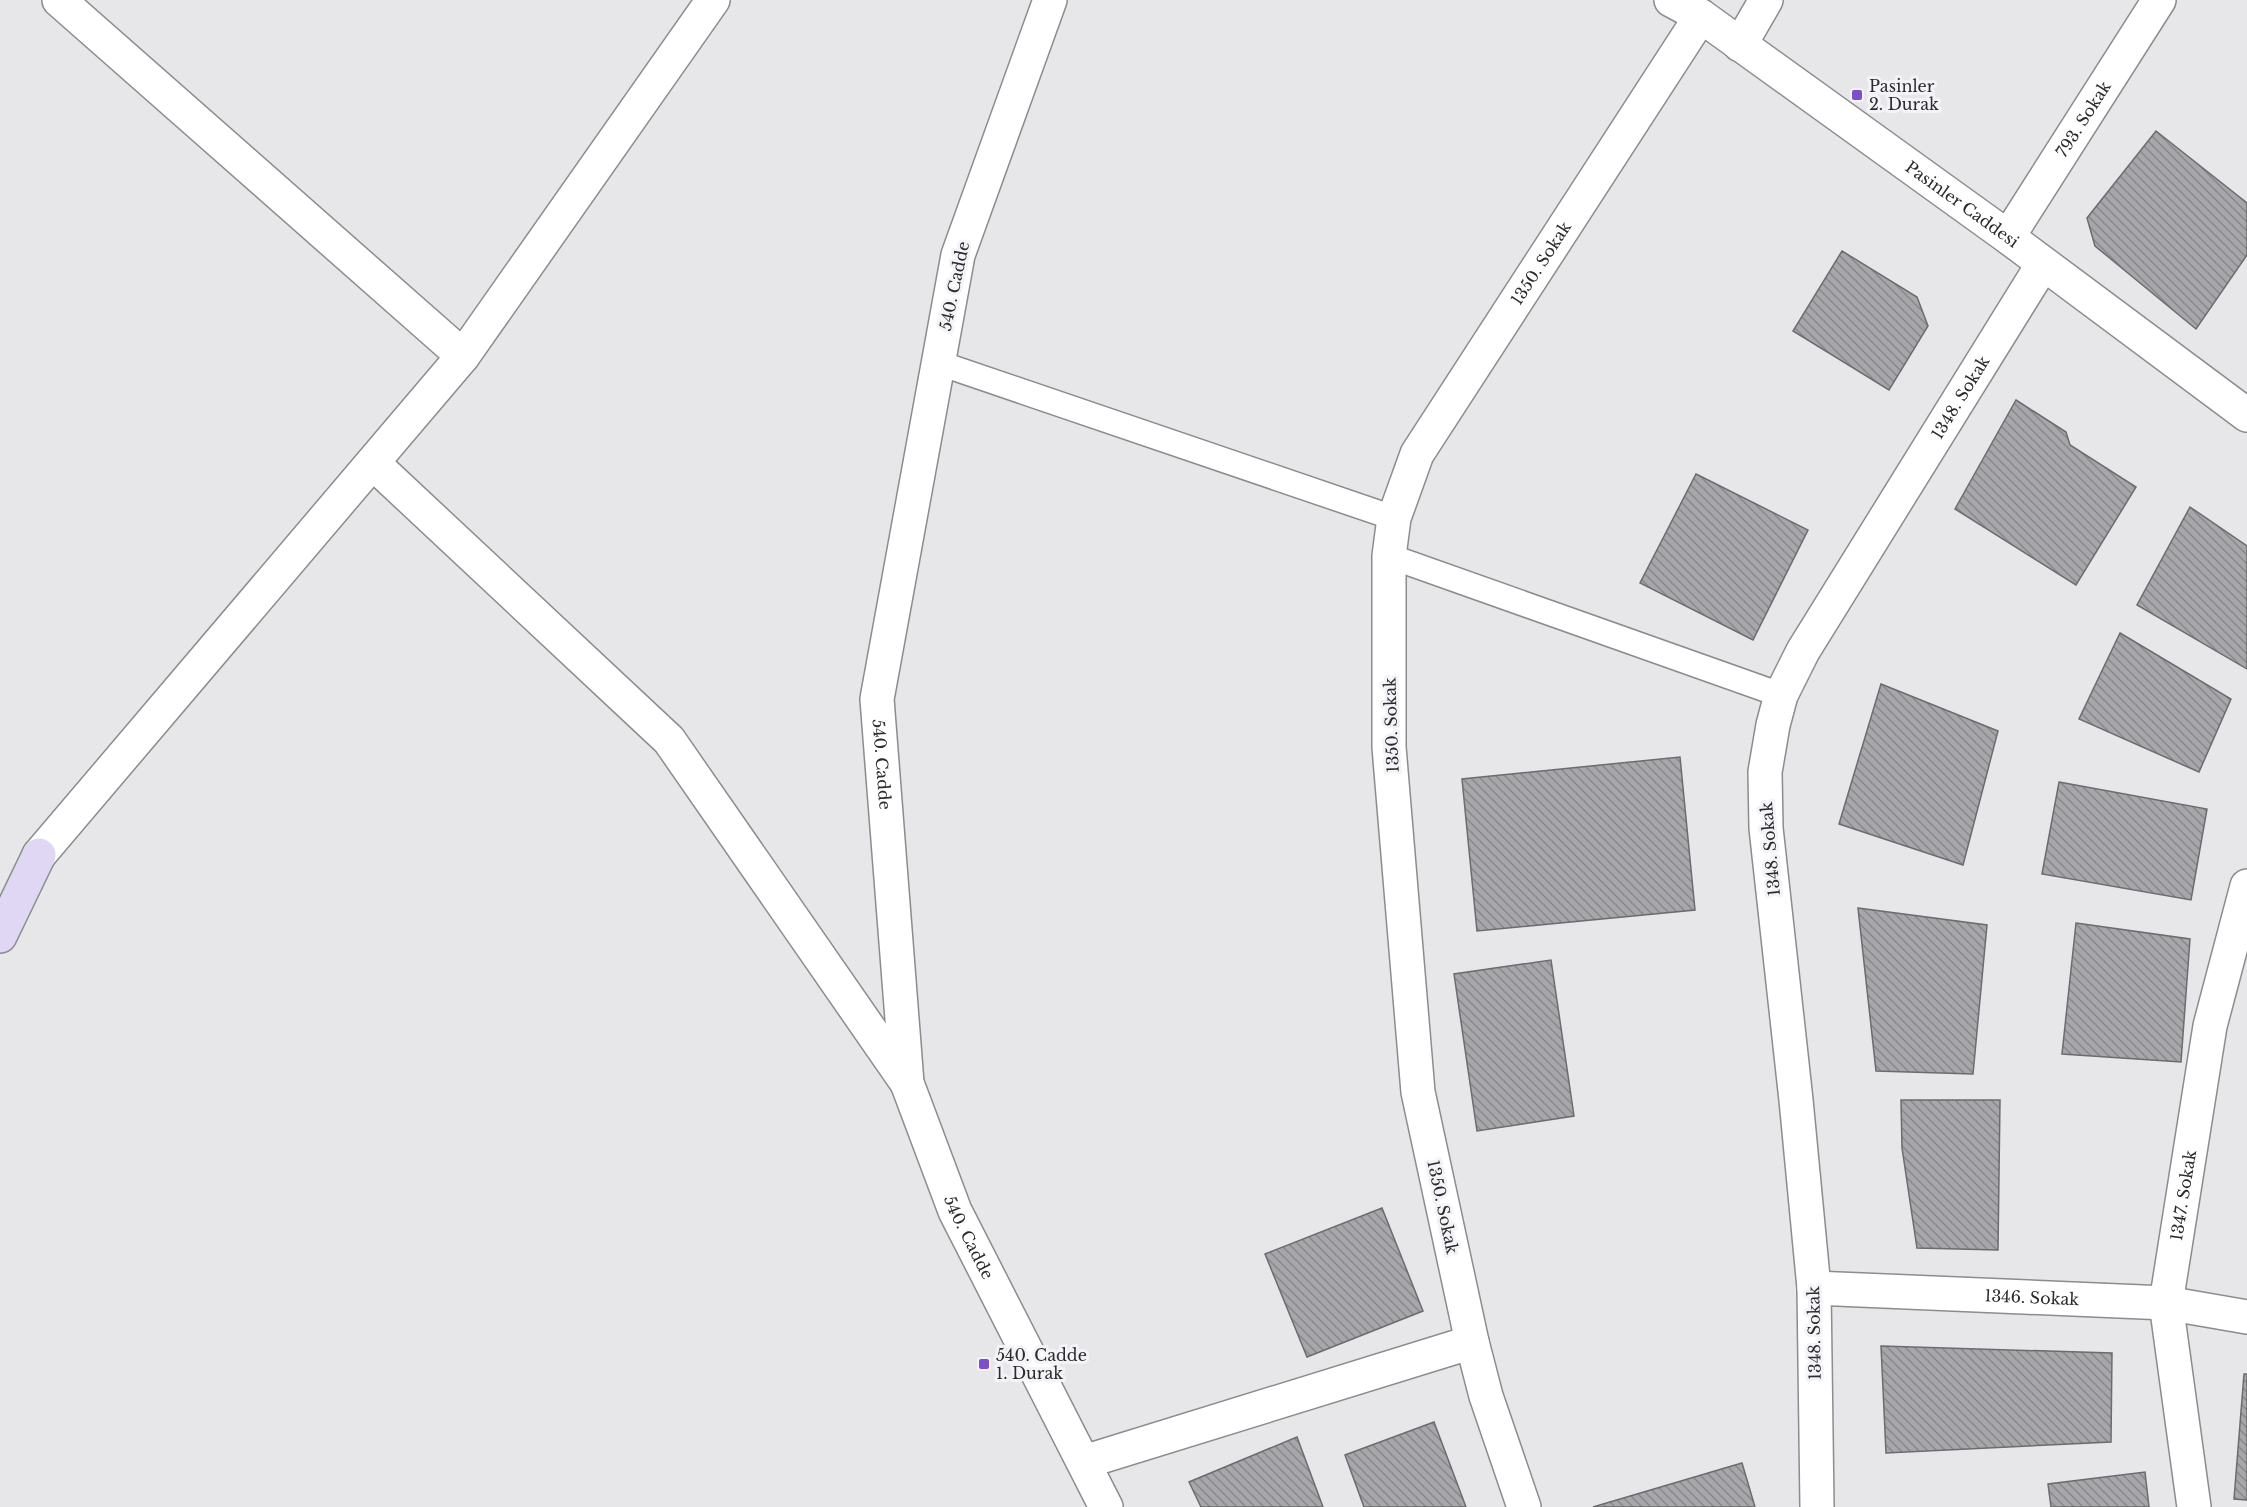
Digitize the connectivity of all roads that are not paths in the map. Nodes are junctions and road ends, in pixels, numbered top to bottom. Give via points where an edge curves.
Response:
1 (59, 0) edge
2 (713, 0) edge
3 (1050, 0) edge
4 (1671, 0) edge
5 (1766, 0) edge
6 (2158, 0) edge
7 (1701, 16) junction
8 (1740, 45) junction
9 (2008, 237) junction
10 (2043, 264) junction
11 (463, 356) junction
12 (939, 363) junction
13 (2247, 415) edge
14 (373, 463) junction
15 (1394, 518) junction
16 (1389, 556) junction
17 (1781, 695) junction
18 (39, 855) junction
19 (2247, 886) edge
20 (0, 895) edge
21 (0, 936) edge
22 (907, 1083) junction
23 (1814, 1288) junction
24 (2166, 1303) junction
25 (2247, 1317) edge
26 (1472, 1342) junction
27 (1084, 1462) junction
28 (1106, 1507) edge
29 (1524, 1507) edge
30 (1817, 1507) edge
31 (2194, 1507) edge

1 - 11 street
2 - 11 street
3 - 12 street, 540. Cadde via 958,255
4 - 7 street, Pasinler Caddesi
5 - 8 street
6 - 9 street, 793. Sokak
7 - 8 street, Pasinler Caddesi
7 - 15 street, 1350. Sokak via 1417,454
8 - 9 street, Pasinler Caddesi
9 - 10 street, Pasinler Caddesi
10 - 13 street, Pasinler Caddesi
10 - 17 street, 1348. Sokak via 1803,651
11 - 14 street
12 - 15 lane
12 - 22 street, 540. Cadde via 877,699
14 - 18 street
14 - 22 street via 669,740
15 - 16 street, 1350. Sokak
16 - 17 lane
16 - 26 street, 1350. Sokak via 1389,747 1418,1092
17 - 23 street, 1348. Sokak via 1765,772 1766,828
18 - 20 main road
18 - 21 main road
19 - 24 street, 1347. Sokak via 2210,1026
22 - 27 street, 540. Cadde via 955,1211
23 - 24 street, 1346. Sokak
23 - 30 street, 1348. Sokak
24 - 25 street, 1346. Sokak
24 - 31 street, 1347. Sokak
26 - 27 street
26 - 29 street, 1350. Sokak
27 - 28 street, 540. Cadde

